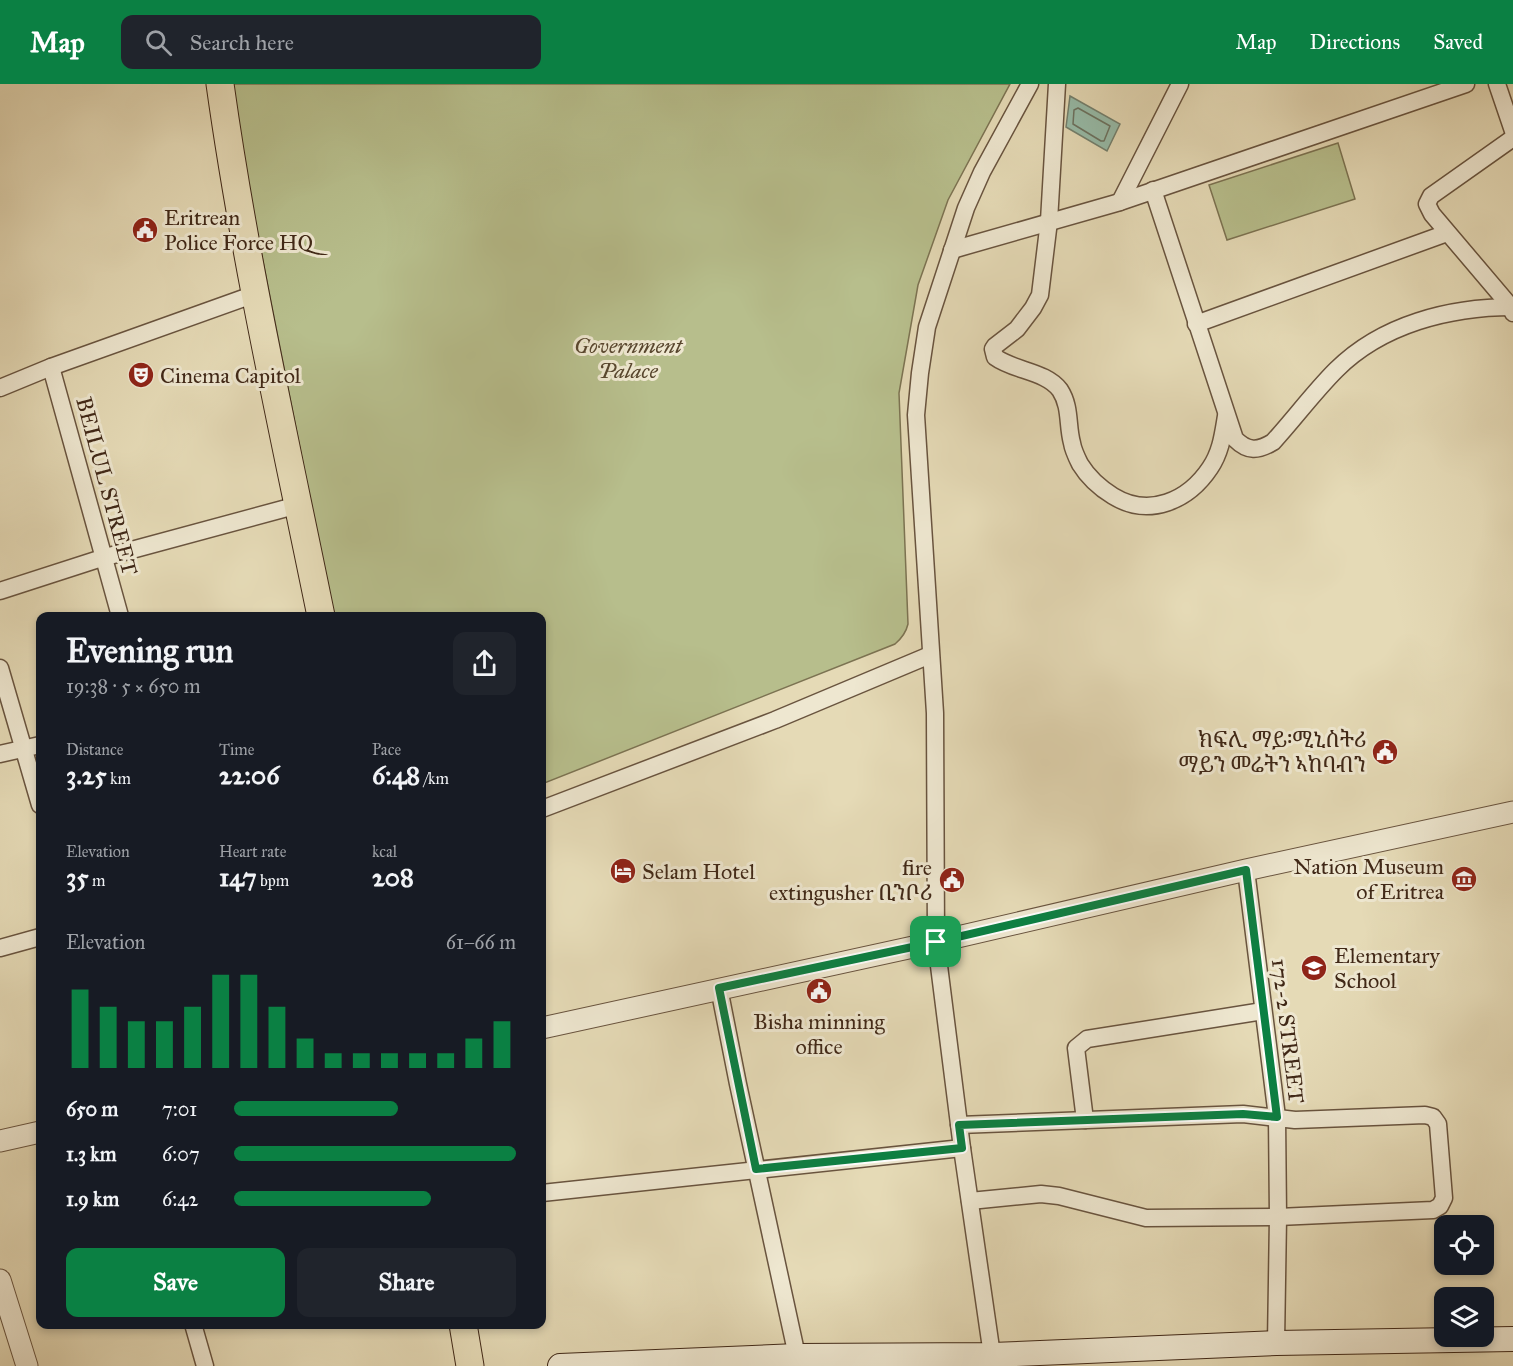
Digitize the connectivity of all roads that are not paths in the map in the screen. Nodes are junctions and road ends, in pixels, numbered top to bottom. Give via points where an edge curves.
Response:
1 (220, 84) edge
2 (1030, 84) edge
3 (1057, 84) edge
4 (1180, 84) edge
5 (1466, 84) edge
6 (1497, 84) edge
7 (1513, 131) edge
8 (1513, 138) edge
9 (1153, 190) junction
10 (1120, 202) junction
11 (1049, 221) junction
12 (1447, 233) junction
13 (951, 250) junction
14 (255, 294) junction
15 (1512, 310) edge
16 (1196, 324) junction
17 (51, 367) junction
18 (0, 388) edge
19 (1226, 416) junction
20 (298, 506) junction
21 (102, 558) junction
22 (0, 591) edge
23 (119, 612) edge
24 (320, 612) edge
25 (930, 655) junction
26 (0, 668) edge
27 (32, 747) edge
28 (0, 754) edge
29 (36, 776) edge
30 (546, 807) edge
31 (1513, 812) edge
32 (1246, 870) junction
33 (36, 938) edge
34 (936, 942) junction
35 (0, 948) edge
36 (719, 988) junction
37 (1263, 1011) junction
38 (546, 1027) edge
39 (1277, 1117) junction
40 (1085, 1120) junction
41 (959, 1125) junction
42 (36, 1133) edge
43 (0, 1141) edge
44 (962, 1148) junction
45 (756, 1169) junction
46 (546, 1193) edge
47 (970, 1201) junction
48 (1278, 1217) junction
49 (0, 1280) edge
50 (194, 1329) edge
51 (464, 1329) edge
52 (1513, 1339) edge
53 (1276, 1343) junction
54 (992, 1355) junction
55 (797, 1356) junction
56 (27, 1366) edge
57 (205, 1366) edge
58 (470, 1366) edge
59 (560, 1366) edge

1 - 14 main road
2 - 13 street via 982,172
3 - 11 street
4 - 10 street
5 - 9 street
6 - 7 street
8 - 12 street via 1431,196 1427,204
9 - 10 street
9 - 16 street
10 - 11 street
11 - 13 street
11 - 19 street via 1040,295 1017,329 995,346 994,353 999,360 1059,388 1081,466 1100,488 1121,501 1145,508 1172,502 1194,488 1211,466 1221,444
12 - 15 street
12 - 16 street
13 - 25 street via 927,327 916,415
14 - 17 street
14 - 20 main road
15 - 19 street via 1477,309 1432,316 1392,331 1337,369 1273,442 1262,449 1242,446
16 - 19 street
17 - 18 street
17 - 21 street, BEILUL STREET
20 - 21 street
20 - 24 main road
21 - 22 street
21 - 23 street, BEILUL STREET
25 - 30 street via 775,720
25 - 34 street via 935,713
26 - 27 street
27 - 28 street
27 - 29 street
31 - 32 street
32 - 34 street
32 - 37 street, 172-2 STREET
33 - 35 street
34 - 36 street
34 - 41 street
36 - 38 street
36 - 45 street
37 - 39 street, 172-2 STREET
37 - 40 street via 1087,1039 1077,1048
39 - 40 street via 1243,1114
39 - 48 street, 172-2 STREET
39 - 48 street via 1433,1117 1438,1124 1444,1198 1433,1210
40 - 41 street
41 - 44 street
42 - 43 street
44 - 45 street
44 - 47 street
45 - 46 street
45 - 55 street
47 - 48 street via 1041,1194 1146,1218
47 - 54 street
48 - 53 street, 172-2 STREET
49 - 56 street
50 - 57 street
51 - 58 main road
52 - 53 main road
53 - 54 main road
54 - 55 main road
55 - 59 main road

